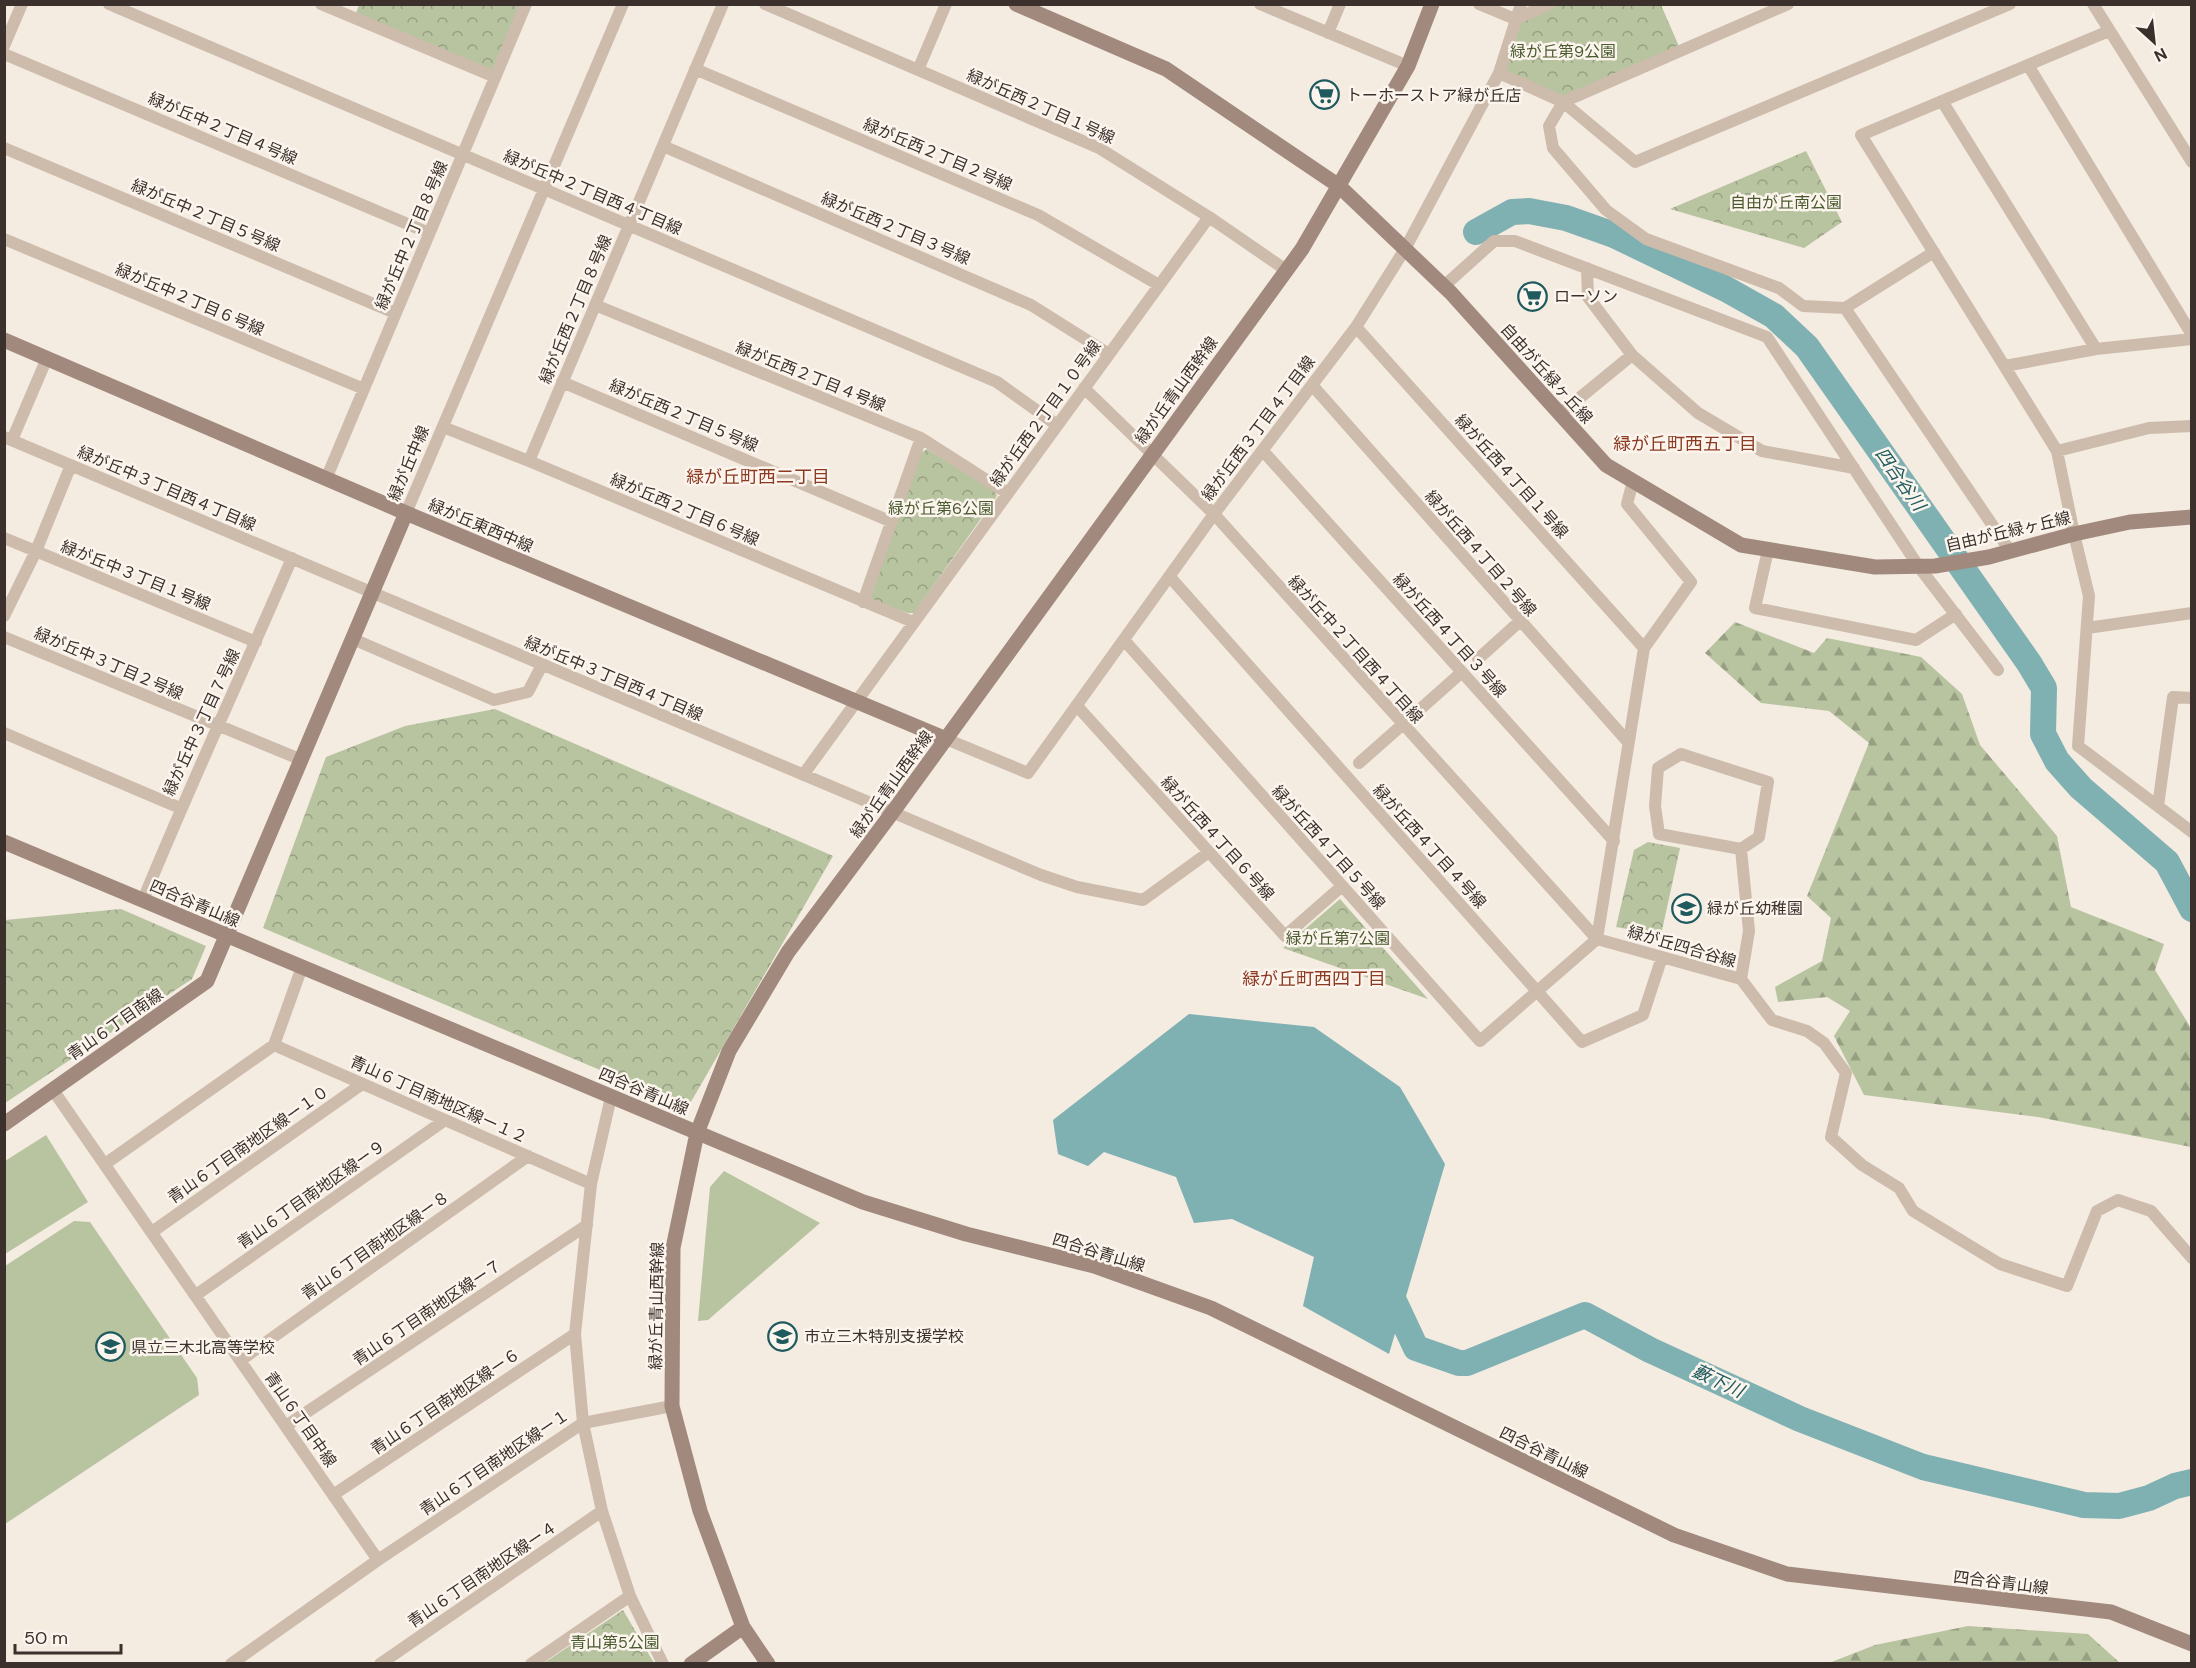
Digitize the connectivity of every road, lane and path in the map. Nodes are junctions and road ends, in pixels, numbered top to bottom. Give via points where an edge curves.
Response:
1 (22, 4) edge
2 (109, 4) edge
3 (321, 4) edge
4 (526, 4) edge
5 (623, 4) edge
6 (723, 4) edge
7 (765, 4) edge
8 (946, 4) edge
9 (1016, 4) edge
10 (1260, 4) edge
11 (1340, 4) edge
12 (1432, 4) edge
13 (1479, 4) edge
14 (1521, 4) edge
15 (1550, 4) edge
16 (1788, 4) edge
17 (2010, 4) edge
18 (2093, 4) edge
19 (344, 9) edge
20 (1515, 19) junction
21 (2109, 31) junction
22 (1328, 33) junction
23 (4, 46) edge
24 (4, 54) edge
25 (2028, 65) junction
26 (1408, 66) junction
27 (695, 69) junction
28 (918, 70) junction
29 (1498, 73) junction
30 (495, 77) junction
31 (1942, 101) junction
32 (1563, 102) junction
33 (2187, 145) edge
34 (663, 146) junction
35 (4, 148) edge
36 (462, 154) junction
37 (2192, 162) edge
38 (1339, 186) junction
39 (545, 190) junction
40 (1209, 217) junction
41 (629, 225) junction
42 (429, 233) junction
43 (4, 239) edge
44 (1405, 249) junction
45 (1934, 252) junction
46 (1587, 268) junction
47 (1286, 270) junction
48 (1159, 285) junction
49 (1443, 286) junction
50 (595, 305) junction
51 (1845, 308) junction
52 (396, 314) junction
53 (1356, 327) junction
54 (2192, 337) edge
55 (4, 340) edge
56 (2096, 349) junction
57 (1109, 354) junction
58 (1632, 355) junction
59 (47, 358) junction
60 (2005, 366) junction
61 (562, 382) junction
62 (1311, 385) junction
63 (1084, 388) junction
64 (364, 389) junction
65 (1560, 414) junction
66 (1057, 425) junction
67 (2192, 426) edge
68 (443, 427) junction
69 (921, 438) junction
70 (8, 439) edge
71 (1263, 451) junction
72 (2057, 451) junction
73 (1152, 454) junction
74 (529, 461) junction
75 (72, 465) junction
76 (1854, 468) junction
77 (326, 479) junction
78 (1633, 481) junction
79 (1007, 493) junction
80 (406, 513) junction
81 (1214, 514) junction
82 (2192, 518) edge
83 (892, 522) junction
84 (2074, 534) junction
85 (4, 538) edge
86 (1768, 550) junction
87 (36, 551) junction
88 (2010, 551) junction
89 (292, 558) junction
90 (1927, 566) junction
91 (1170, 577) junction
92 (372, 594) junction
93 (863, 602) junction
94 (2192, 613) edge
95 (1956, 614) junction
96 (4, 616) edge
97 (913, 622) junction
98 (1519, 622) junction
99 (2087, 627) junction
100 (4, 637) edge
101 (353, 639) junction
102 (1124, 640) junction
103 (256, 642) junction
104 (1644, 648) junction
105 (1478, 659) dead end
106 (542, 665) junction
107 (1998, 670) dead end
108 (1462, 672) junction
109 (2192, 698) edge
110 (855, 701) junction
111 (1077, 706) junction
112 (1417, 712) dead end
113 (1402, 725) junction
114 (218, 726) junction
115 (4, 733) edge
116 (945, 739) junction
117 (1628, 742) junction
118 (302, 760) junction
119 (1359, 763) dead end
120 (803, 775) junction
121 (2158, 806) junction
122 (180, 808) junction
123 (892, 813) junction
124 (2192, 832) edge
125 (1614, 841) junction
126 (4, 843) edge
127 (1741, 849) junction
128 (1209, 852) junction
129 (1342, 886) junction
130 (143, 900) junction
131 (227, 937) junction
132 (1597, 939) junction
133 (1662, 957) junction
134 (302, 967) junction
135 (1741, 979) junction
136 (1537, 991) junction
137 (274, 1045) junction
138 (362, 1084) junction
139 (53, 1090) junction
140 (611, 1097) junction
141 (445, 1120) junction
142 (4, 1124) edge
143 (697, 1133) junction
144 (528, 1156) junction
145 (105, 1164) junction
146 (591, 1184) junction
147 (587, 1225) junction
148 (152, 1232) junction
149 (2192, 1258) edge
150 (196, 1295) junction
151 (575, 1334) junction
152 (241, 1360) junction
153 (672, 1406) junction
154 (582, 1423) junction
155 (286, 1426) junction
156 (333, 1495) junction
157 (602, 1511) junction
158 (378, 1560) junction
159 (630, 1596) junction
160 (743, 1628) junction
161 (2192, 1644) edge
162 (238, 1661) edge
163 (380, 1664) edge
164 (531, 1664) edge
165 (663, 1664) edge
166 (691, 1664) edge
167 (768, 1664) edge

1 - 23 street
2 - 36 street, 緑が丘中２丁目西４丁目線
3 - 19 street
4 - 30 street, 緑が丘中２丁目８号線
5 - 39 street, 緑が丘中線
6 - 27 street, 緑が丘西２丁目８号線
7 - 28 street, 緑が丘西２丁目１号線
8 - 28 street
9 - 38 street, 自由が丘緑ヶ丘線 via 1166,69
10 - 22 street
11 - 22 street
12 - 26 street, 緑が丘青山西幹線
13 - 20 street
14 - 20 street, 緑が丘西３丁目４丁目線
15 - 20 street
16 - 32 street
17 - 32 street via 1635,162
18 - 21 street
19 - 30 street
20 - 29 street, 緑が丘西３丁目４丁目線
21 - 25 street
21 - 33 street
22 - 26 street
24 - 42 street, 緑が丘中２丁目４号線
25 - 31 street
25 - 54 street
26 - 38 street, 緑が丘青山西幹線
27 - 34 street, 緑が丘西２丁目８号線
27 - 48 street, 緑が丘西２丁目２号線 via 1038,215
28 - 40 street, 緑が丘西２丁目１号線 via 1099,148
29 - 32 street
29 - 44 street, 緑が丘西３丁目４丁目線
30 - 36 street, 緑が丘中２丁目８号線
31 - 45 street via 1861,135
31 - 56 street
32 - 51 street via 1549,126 1553,148 1606,210 1646,238 1779,288 1803,306
33 - 37 street
34 - 41 street, 緑が丘西２丁目８号線
34 - 57 street, 緑が丘西２丁目３号線 via 1031,305
35 - 52 street, 緑が丘中２丁目５号線
36 - 39 street, 緑が丘中２丁目西４丁目線
36 - 42 street, 緑が丘中２丁目８号線
38 - 44 street, 自由が丘緑ヶ丘線
38 - 47 street, 緑が丘青山西幹線
39 - 41 street, 緑が丘中２丁目西４丁目線
39 - 68 street, 緑が丘中線
40 - 47 street, 緑が丘西２丁目１号線
40 - 48 street, 緑が丘西２丁目１０号線
41 - 50 street, 緑が丘西２丁目８号線
41 - 66 street, 緑が丘中２丁目西４丁目線 via 997,382
42 - 52 street, 緑が丘中２丁目８号線
43 - 64 street, 緑が丘中２丁目６号線
44 - 49 street, 自由が丘緑ヶ丘線
44 - 53 street, 緑が丘西３丁目４丁目線
45 - 51 street
45 - 60 street
46 - 49 street via 1515,241 1494,241
46 - 58 street via 1588,297
46 - 76 street via 1767,337
47 - 73 street, 緑が丘青山西幹線
48 - 57 street, 緑が丘西２丁目１０号線
49 - 65 street, 自由が丘緑ヶ丘線
50 - 61 street, 緑が丘西２丁目８号線
50 - 69 street, 緑が丘西２丁目４号線
51 - 88 street
52 - 64 street, 緑が丘中２丁目８号線
53 - 62 street, 緑が丘西３丁目４丁目線
53 - 104 street, 緑が丘西４丁目１号線
54 - 56 street
55 - 59 street, 緑が丘東西中線
56 - 60 street
57 - 63 street, 緑が丘西２丁目１０号線
58 - 65 street
58 - 76 street via 1698,413 1762,451
59 - 70 street
59 - 77 street, 緑が丘東西中線
60 - 72 street
61 - 74 street, 緑が丘西２丁目８号線
61 - 83 street, 緑が丘西２丁目５号線
62 - 71 street, 緑が丘西３丁目４丁目線
62 - 98 street, 緑が丘西４丁目２号線
63 - 66 street, 緑が丘西２丁目１０号線
63 - 73 street, 緑が丘中２丁目西４丁目線
64 - 77 street, 緑が丘中２丁目８号線
65 - 78 street, 自由が丘緑ヶ丘線 via 1606,465
66 - 79 street, 緑が丘西２丁目１０号線
67 - 72 street via 2149,428
68 - 74 street, 緑が丘西２丁目６号線
68 - 80 street, 緑が丘中線
69 - 79 street, 緑が丘西２丁目４号線
69 - 83 street
70 - 75 street, 緑が丘中３丁目西４丁目線
71 - 81 street, 緑が丘西３丁目４丁目線
71 - 108 street, 緑が丘西４丁目３号線
72 - 84 street
73 - 81 street, 緑が丘中２丁目西４丁目線
73 - 116 street, 緑が丘青山西幹線
74 - 93 street, 緑が丘西２丁目６号線
75 - 87 street
75 - 89 street, 緑が丘中３丁目西４丁目線
76 - 90 street
77 - 80 street, 緑が丘東西中線
78 - 86 street, 自由が丘緑ヶ丘線 via 1741,545
78 - 104 street via 1627,504 1691,582
79 - 97 street, 緑が丘西２丁目１０号線
80 - 92 street, 緑が丘中線
80 - 110 street, 緑が丘東西中線
81 - 91 street, 緑が丘西３丁目４丁目線
81 - 113 street, 緑が丘中２丁目西４丁目線
82 - 84 street, 自由が丘緑ヶ丘線 via 2130,522
83 - 93 street
84 - 88 street, 自由が丘緑ヶ丘線
84 - 99 street via 2089,596
85 - 87 street, 緑が丘中３丁目１号線
86 - 90 street, 自由が丘緑ヶ丘線 via 1875,567
86 - 95 street via 1755,608 1916,640
87 - 96 street
87 - 103 street, 緑が丘中３丁目１号線
88 - 90 street, 自由が丘緑ヶ丘線
89 - 92 street, 緑が丘中３丁目西４丁目線
89 - 103 street, 緑が丘中３丁目７号線
90 - 95 street
91 - 102 street, 緑が丘西３丁目４丁目線
91 - 136 street, 緑が丘西４丁目４号線
92 - 101 street, 緑が丘中線
92 - 106 street, 緑が丘中３丁目西４丁目線
93 - 97 street, 緑が丘西２丁目６号線
94 - 99 street
95 - 107 street
97 - 110 street, 緑が丘西２丁目１０号線
98 - 105 street
98 - 117 street, 緑が丘西４丁目２号線
99 - 121 street via 2078,746
100 - 114 street, 緑が丘中３丁目２号線
101 - 106 street via 494,700 528,692
101 - 118 street, 緑が丘中線
102 - 111 street, 緑が丘西３丁目４丁目線
102 - 129 street, 緑が丘西４丁目５号線
103 - 114 street, 緑が丘中３丁目７号線
104 - 117 street
106 - 120 street, 緑が丘中３丁目西４丁目線
108 - 112 street
108 - 125 street, 緑が丘西４丁目３号線
109 - 121 street via 2174,697
110 - 116 street, 緑が丘東西中線
110 - 120 street, 緑が丘西２丁目１０号線
111 - 116 street, 緑が丘西３丁目４丁目線 via 1028,773
111 - 128 street, 緑が丘西４丁目６号線
113 - 119 street
113 - 132 street, 緑が丘中２丁目西４丁目線
114 - 118 street, 緑が丘中３丁目２号線
114 - 122 street, 緑が丘中３丁目７号線
115 - 122 street
116 - 123 street, 緑が丘青山西幹線
117 - 125 street
118 - 131 street, 緑が丘中線
120 - 123 street, 緑が丘中３丁目西４丁目線
121 - 124 street
122 - 130 street, 緑が丘中３丁目７号線
123 - 128 street, 緑が丘中３丁目西４丁目線 via 1041,875 1143,900
123 - 143 street, 緑が丘青山西幹線 via 788,952 729,1051
125 - 132 street
126 - 130 street, 四合谷青山線
127 - 127 street via 1759,837 1768,782 1681,754 1658,768 1655,806 1659,834
127 - 135 street via 1749,931
128 - 129 street, 緑が丘西４丁目６号線 via 1285,936
129 - 136 street, 緑が丘西４丁目５号線 via 1480,1041
130 - 131 street, 四合谷青山線
131 - 134 street, 四合谷青山線
131 - 139 street, 青山６丁目南線 via 207,981
132 - 133 street, 緑が丘四合谷線
132 - 136 street, 緑が丘西４丁目５号線
133 - 135 street, 緑が丘四合谷線
133 - 136 street, 緑が丘西４丁目４号線 via 1643,1015 1582,1042
134 - 137 street
134 - 140 street, 四合谷青山線
135 - 149 street, 緑が丘四合谷線 via 1772,1020 1807,1030 1824,1044 1846,1073 1831,1137 1862,1166 1899,1188 1913,1211 2000,1264 2067,1286 2097,1211 2118,1200 2151,1212
137 - 138 street, 青山６丁目南地区線ー１２
137 - 145 street
138 - 141 street, 青山６丁目南地区線ー１２
138 - 148 street, 青山６丁目南地区線ー１０
139 - 142 street, 青山６丁目南線
139 - 145 street, 青山６丁目中線
140 - 143 street, 四合谷青山線
140 - 146 street
141 - 144 street, 青山６丁目南地区線ー１２
141 - 150 street, 青山６丁目南地区線ー９
143 - 153 street, 緑が丘青山西幹線 via 672,1248
143 - 161 street, 四合谷青山線 via 863,1202 966,1234 1094,1266 1210,1308 1674,1535 1787,1574 2111,1612
144 - 146 street, 青山６丁目南地区線ー１２
144 - 152 street, 青山６丁目南地区線ー８
145 - 148 street, 青山６丁目中線
146 - 147 street
147 - 151 street
147 - 155 street, 青山６丁目南地区線ー７
148 - 150 street, 青山６丁目中線
150 - 152 street, 青山６丁目中線
151 - 154 street
151 - 156 street, 青山６丁目南地区線ー６
152 - 155 street, 青山６丁目中線
153 - 154 street, 青山６丁目南地区線ー１
153 - 160 street, 緑が丘青山西幹線 via 700,1511
154 - 157 street
154 - 158 street, 青山６丁目南地区線ー１
155 - 156 street, 青山６丁目中線
156 - 158 street, 青山６丁目中線
157 - 159 street
157 - 163 street, 青山６丁目南地区線ー４
158 - 162 street
159 - 164 street
159 - 165 street
160 - 166 street
160 - 167 street, 緑が丘青山西幹線

